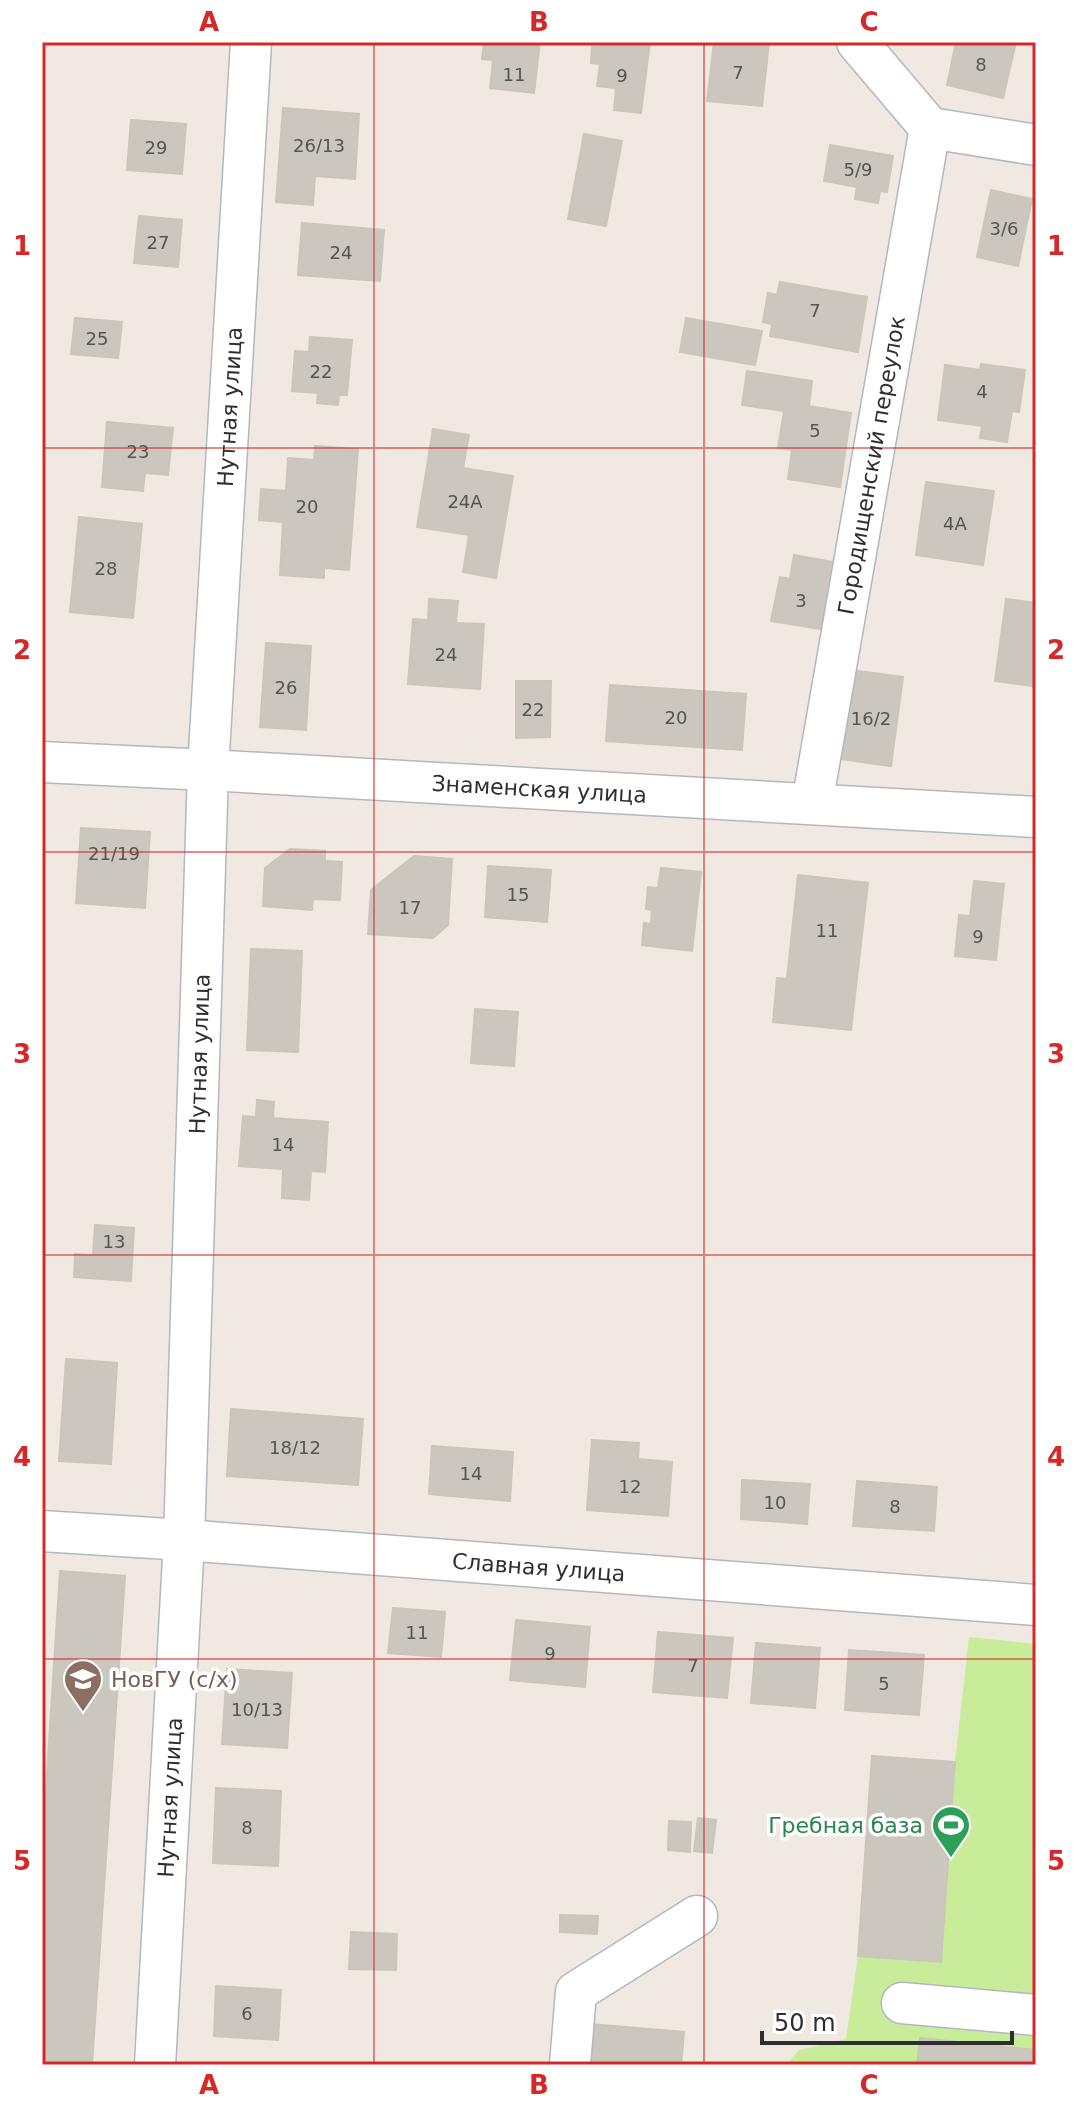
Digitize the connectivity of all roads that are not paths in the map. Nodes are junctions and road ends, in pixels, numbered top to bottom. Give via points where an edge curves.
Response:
1 (251, 42) edge
2 (857, 42) edge
3 (930, 128) junction
4 (1036, 145) edge
5 (42, 762) edge
6 (208, 770) junction
7 (812, 804) junction
8 (1036, 817) edge
9 (42, 1531) edge
10 (184, 1540) junction
11 (1036, 1605) edge
12 (697, 1916) dead end
13 (902, 2003) dead end
14 (1036, 2015) edge
15 (155, 2065) edge
16 (570, 2065) edge

1 - 6 street, Нутная улица
2 - 3 street
3 - 4 street
3 - 7 street, Городищенский переулок
5 - 6 street, Знаменская улица
6 - 7 street, Знаменская улица
6 - 10 street, Нутная улица
7 - 8 street, Знаменская улица
9 - 10 street, Славная улица
10 - 11 street, Славная улица
10 - 15 street, Нутная улица
12 - 16 street via 576,1992
13 - 14 street

